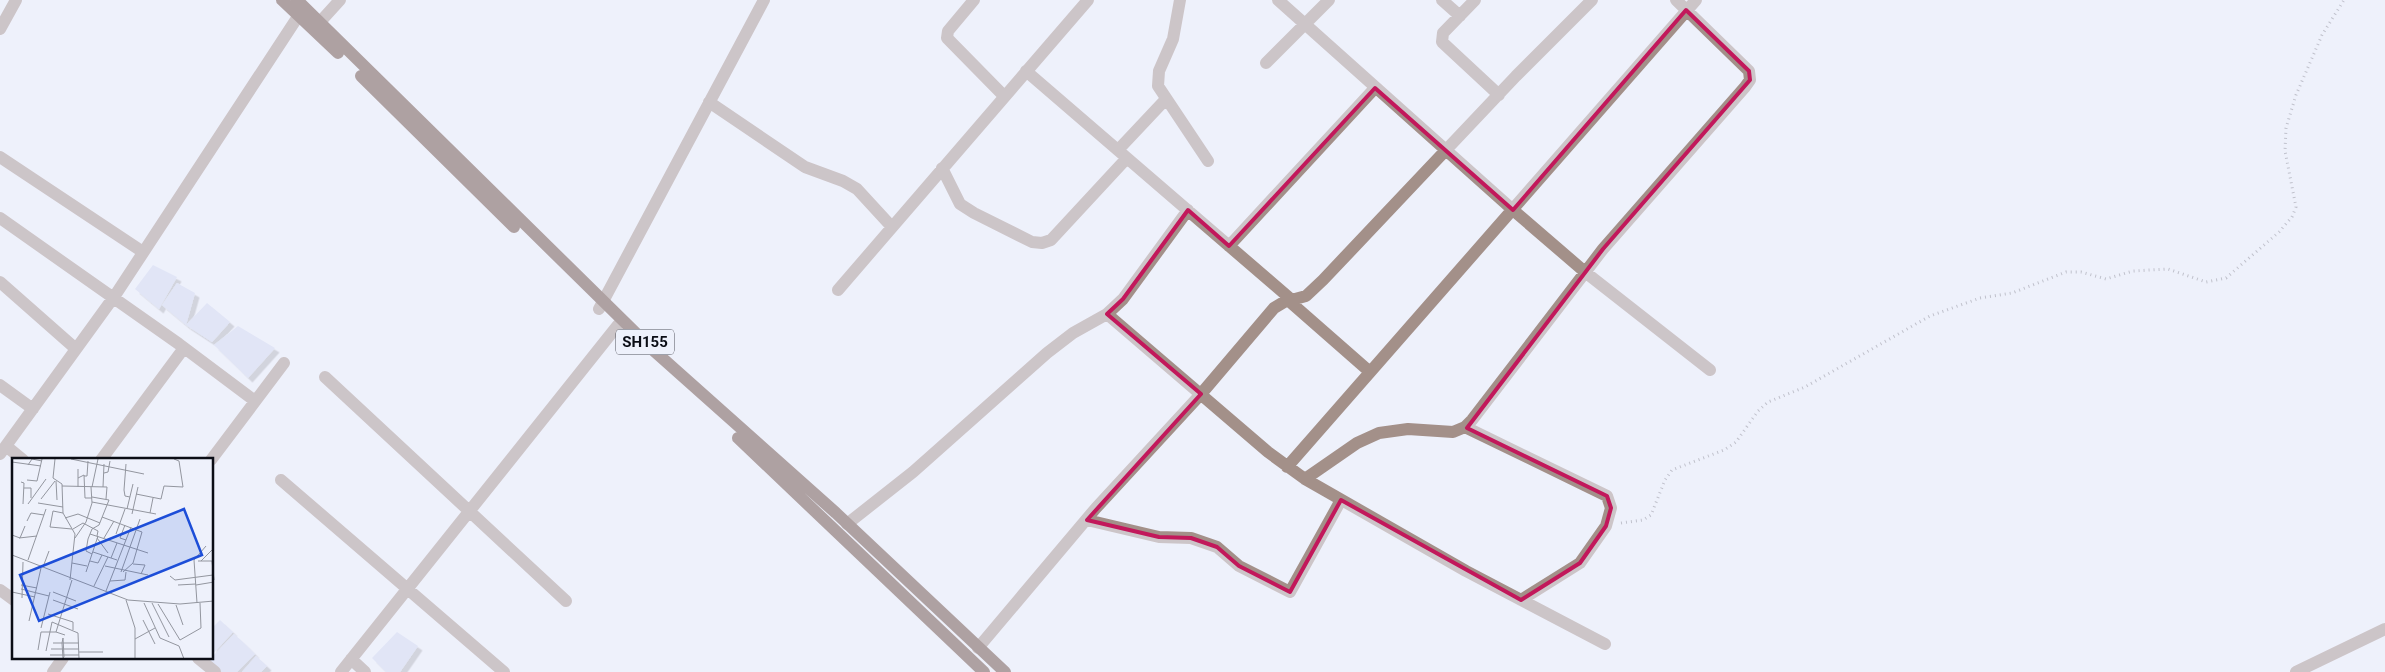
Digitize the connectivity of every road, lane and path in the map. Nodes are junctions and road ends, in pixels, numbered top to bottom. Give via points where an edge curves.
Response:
1 (16, 0) edge
2 (282, 0) edge
3 (296, 0) edge
4 (340, 0) edge
5 (764, 0) edge
6 (974, 0) edge
7 (1088, 0) edge
8 (1180, 0) edge
9 (1278, 0) edge
10 (1329, 0) edge
11 (1442, 0) edge
12 (1475, 0) edge
13 (1592, 0) edge
14 (1676, 0) edge
15 (1696, 0) edge
16 (2344, 0) edge
17 (1686, 10) junction
18 (299, 14) junction
19 (1460, 16) junction
20 (320, 22) junction
21 (1306, 25) junction
22 (0, 28) edge
23 (1266, 63) dead end
24 (1026, 71) junction
25 (1375, 88) junction
26 (1498, 95) junction
27 (1004, 96) junction
28 (1166, 99) junction
29 (709, 102) junction
30 (1445, 151) junction
31 (1122, 154) junction
32 (0, 157) edge
33 (1208, 161) dead end
34 (942, 168) junction
35 (1188, 210) junction
36 (1513, 210) junction
37 (0, 218) edge
38 (891, 226) junction
39 (1229, 246) junction
40 (143, 252) junction
41 (1585, 272) junction
42 (0, 282) edge
43 (838, 290) dead end
44 (112, 298) junction
45 (1291, 301) junction
46 (601, 305) junction
47 (1107, 314) junction
48 (618, 325) junction
49 (184, 348) junction
50 (76, 349) junction
51 (284, 363) dead end
52 (1710, 370) dead end
53 (1370, 372) junction
54 (325, 377) dead end
55 (0, 385) edge
56 (1201, 394) junction
57 (256, 401) junction
58 (32, 409) junction
59 (1465, 427) junction
60 (3, 450) edge
61 (19, 458) edge
62 (102, 458) edge
63 (213, 458) edge
64 (1287, 466) junction
65 (1305, 479) junction
66 (281, 480) dead end
67 (1341, 500) junction
68 (470, 511) junction
69 (1086, 520) junction
70 (847, 524) junction
71 (1606, 526) junction
72 (407, 590) junction
73 (1521, 600) junction
74 (566, 601) dead end
75 (2385, 628) edge
76 (1605, 644) dead end
77 (978, 648) junction
78 (351, 659) junction
79 (62, 660) edge
80 (200, 660) edge
81 (53, 672) edge
82 (215, 672) edge
83 (341, 672) edge
84 (365, 672) edge
85 (504, 672) edge
86 (984, 672) edge
87 (1005, 672) edge
88 (2296, 672) edge

1 - 22 street
2 - 18 main road, SH155
3 - 20 main road, SH155
4 - 20 street
5 - 29 street
6 - 27 street via 948,31 948,38
7 - 24 street
8 - 28 street via 1173,39 1159,71 1158,86
9 - 21 street
10 - 21 street
11 - 19 street
12 - 19 street
13 - 26 street
14 - 17 street
15 - 17 street
16 - 71 path via 2322,35 2296,95 2286,128 2285,152 2296,207 2292,217 2226,278 2206,282 2168,269 2133,271 2106,279 2081,272 2066,272 2012,293 1980,298 1930,316 1805,387 1768,402 1736,442 1724,450 1672,470 1650,515 1643,520
17 - 36 street
17 - 41 street via 1749,71 1750,80
18 - 40 street
18 - 46 main road, SH155
19 - 26 street via 1443,33 1442,42
20 - 46 main road, SH155
21 - 23 street
21 - 25 street
24 - 27 street
24 - 31 street
25 - 30 street
25 - 39 street
26 - 30 street
27 - 34 street
28 - 31 street
28 - 33 street
29 - 38 street via 805,167 857,189
29 - 46 street
30 - 36 street
30 - 45 street via 1324,280 1306,296
31 - 34 street via 1051,240 1042,242 1032,242 960,204
31 - 35 street
32 - 40 street
34 - 38 street
35 - 39 street
35 - 47 street via 1123,299
36 - 41 street
36 - 53 street
37 - 44 street
38 - 43 street
39 - 45 street
40 - 44 street
41 - 52 street
41 - 59 street
42 - 50 street
44 - 49 street
44 - 50 street
45 - 53 street
45 - 56 street via 1274,308
46 - 48 main road, SH155
46 - 70 main road, SH155
47 - 56 street
47 - 70 street via 1047,352 913,472
48 - 68 street
48 - 86 main road, SH155
49 - 57 street
49 - 62 street
50 - 58 street
51 - 57 street
53 - 64 street
54 - 68 street
55 - 58 street
56 - 64 street
56 - 69 street
57 - 63 street
58 - 60 street
59 - 65 street via 1453,432 1408,429 1379,433 1357,443
59 - 71 street via 1607,496 1611,508
60 - 61 street
64 - 65 street
65 - 67 street
66 - 72 street
67 - 69 street via 1290,592 1239,566 1217,547 1190,538 1159,537
67 - 73 street
68 - 72 street
68 - 74 street
69 - 77 street
70 - 77 main road, SH155
71 - 73 street via 1580,563
72 - 78 street
72 - 85 street
73 - 76 street
75 - 88 street
77 - 87 main road, SH155
78 - 83 street
78 - 84 street
79 - 81 street
80 - 82 street

